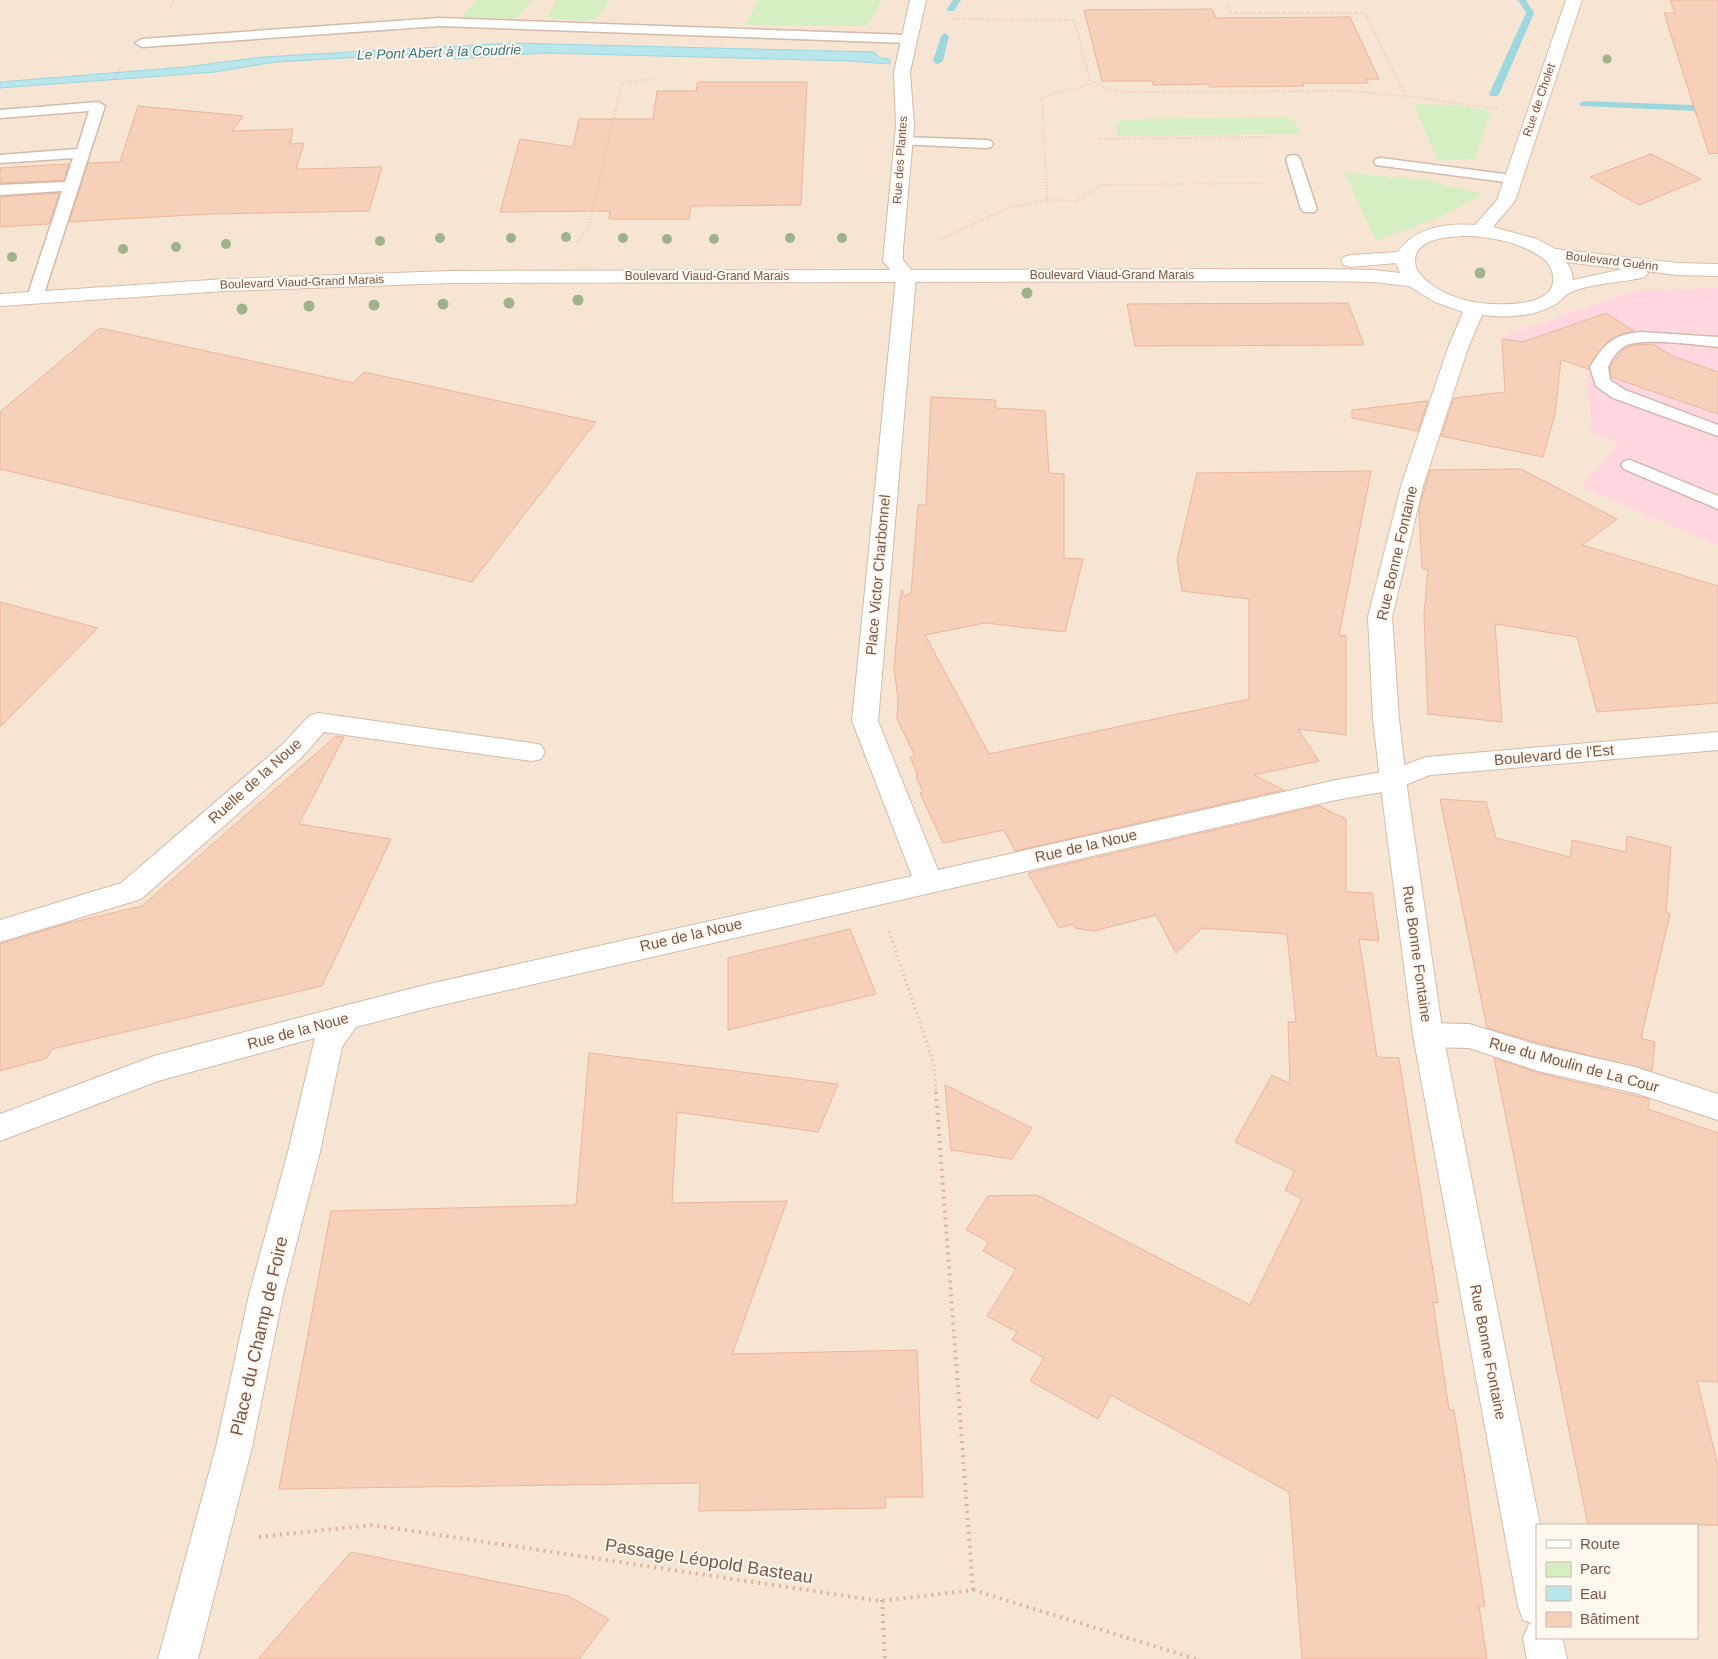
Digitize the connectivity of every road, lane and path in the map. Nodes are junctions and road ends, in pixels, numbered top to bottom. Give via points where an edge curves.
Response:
1 (1574, 0) edge
2 (1228, 6) dead end
3 (916, 8) edge
4 (909, 39) junction
5 (142, 43) dead end
6 (654, 78) dead end
7 (1095, 83) junction
8 (1405, 96) junction
9 (0, 114) edge
10 (1534, 116) junction
11 (1276, 136) dead end
12 (1098, 139) dead end
13 (904, 142) junction
14 (986, 144) dead end
15 (83, 153) junction
16 (0, 159) edge
17 (1293, 159) dead end
18 (1381, 162) dead end
19 (1512, 179) junction
20 (1300, 182) junction
21 (73, 186) junction
22 (0, 190) edge
23 (1047, 200) junction
24 (1506, 201) junction
25 (1309, 209) dead end
26 (1481, 230) junction
27 (1517, 238) junction
28 (939, 241) dead end
29 (1548, 254) junction
30 (1405, 258) junction
31 (565, 263) junction
32 (900, 269) junction
33 (1677, 269) junction
34 (1718, 271) edge
35 (1414, 281) junction
36 (0, 285) edge
37 (38, 289) junction
38 (1562, 289) junction
39 (0, 300) edge
40 (1474, 308) junction
41 (1718, 342) edge
42 (1718, 431) edge
43 (1630, 465) dead end
44 (1718, 503) edge
45 (1718, 741) edge
46 (532, 752) dead end
47 (1393, 780) junction
48 (928, 881) junction
49 (875, 893) junction
50 (0, 931) edge
51 (347, 1017) junction
52 (1428, 1035) junction
53 (1718, 1106) edge
54 (0, 1128) edge
55 (209, 1542) junction
56 (973, 1590) junction
57 (882, 1600) junction
58 (1536, 1601) edge
59 (1543, 1639) edge
60 (178, 1659) edge
61 (885, 1659) edge
62 (1196, 1659) edge
63 (1547, 1659) edge

1 - 10 street, Rue de Cholet
2 - 8 path via 1229,13 1365,13
3 - 4 street, Rue des Plantes
3 - 7 path via 961,20 1074,20 1090,80
4 - 5 lane via 439,22
4 - 13 street, Rue des Plantes via 902,72
6 - 31 path via 622,84 588,225
7 - 8 path via 1109,90 1126,92 1352,90
7 - 23 path via 1042,97
8 - 10 path
9 - 15 lane via 98,106
10 - 19 street, Rue de Cholet
11 - 12 path
13 - 14 lane
13 - 32 street, Rue des Plantes via 893,244
15 - 16 lane
15 - 21 lane
17 - 20 lane
18 - 19 lane
19 - 24 street, Rue de Cholet
20 - 23 path via 1100,185 1078,201
20 - 25 lane
21 - 22 lane
21 - 37 lane
23 - 28 path via 1006,208
24 - 26 street, Rue de Cholet
24 - 27 street
26 - 27 street
26 - 30 street via 1438,232 1410,247
27 - 29 street
29 - 33 street, Boulevard Guérin
29 - 38 street via 1559,265 1564,277
30 - 32 street, Boulevard Viaud-Grand Marais
30 - 35 street via 1406,269
31 - 32 street, Boulevard Viaud-Grand Marais
31 - 37 street, Boulevard Viaud-Grand Marais via 270,266 87,276
32 - 35 street, Boulevard Viaud-Grand Marais via 1374,276
32 - 37 street, Boulevard Viaud-Grand Marais
32 - 48 street, Place Victor Charbonnel via 865,721
33 - 34 street, Boulevard Guérin
33 - 38 street, Boulevard Guérin via 1617,276
35 - 40 street via 1444,299
36 - 37 street, Boulevard Viaud-Grand Marais
37 - 39 street, Boulevard Viaud-Grand Marais
38 - 40 street via 1546,302 1519,309
40 - 47 street, Rue Bonne Fontaine via 1412,486 1380,617
41 - 42 lane via 1652,337 1622,340 1609,350 1598,367 1602,382 1619,394
43 - 44 lane
45 - 47 street, Boulevard de l'Est via 1426,766
46 - 50 street, Ruelle de la Noue via 318,722 292,751 131,892
47 - 48 street, Rue de la Noue
47 - 52 street, Rue Bonne Fontaine
48 - 49 street, Rue de la Noue
49 - 51 street, Rue de la Noue
49 - 56 path via 934,1064
51 - 54 street, Rue de la Noue via 154,1069
51 - 55 street, Place du Champ de Foire via 328,1043
52 - 53 street, Rue du Moulin de La Cour via 1469,1036 1538,1058 1635,1080
52 - 58 street, Rue Bonne Fontaine
55 - 57 path, Passage Léopold Basteau via 372,1525
55 - 60 street, Place du Champ de Foire
56 - 57 path, Passage Léopold Basteau
56 - 62 path, Passage Léopold Basteau
57 - 61 path
59 - 63 street

